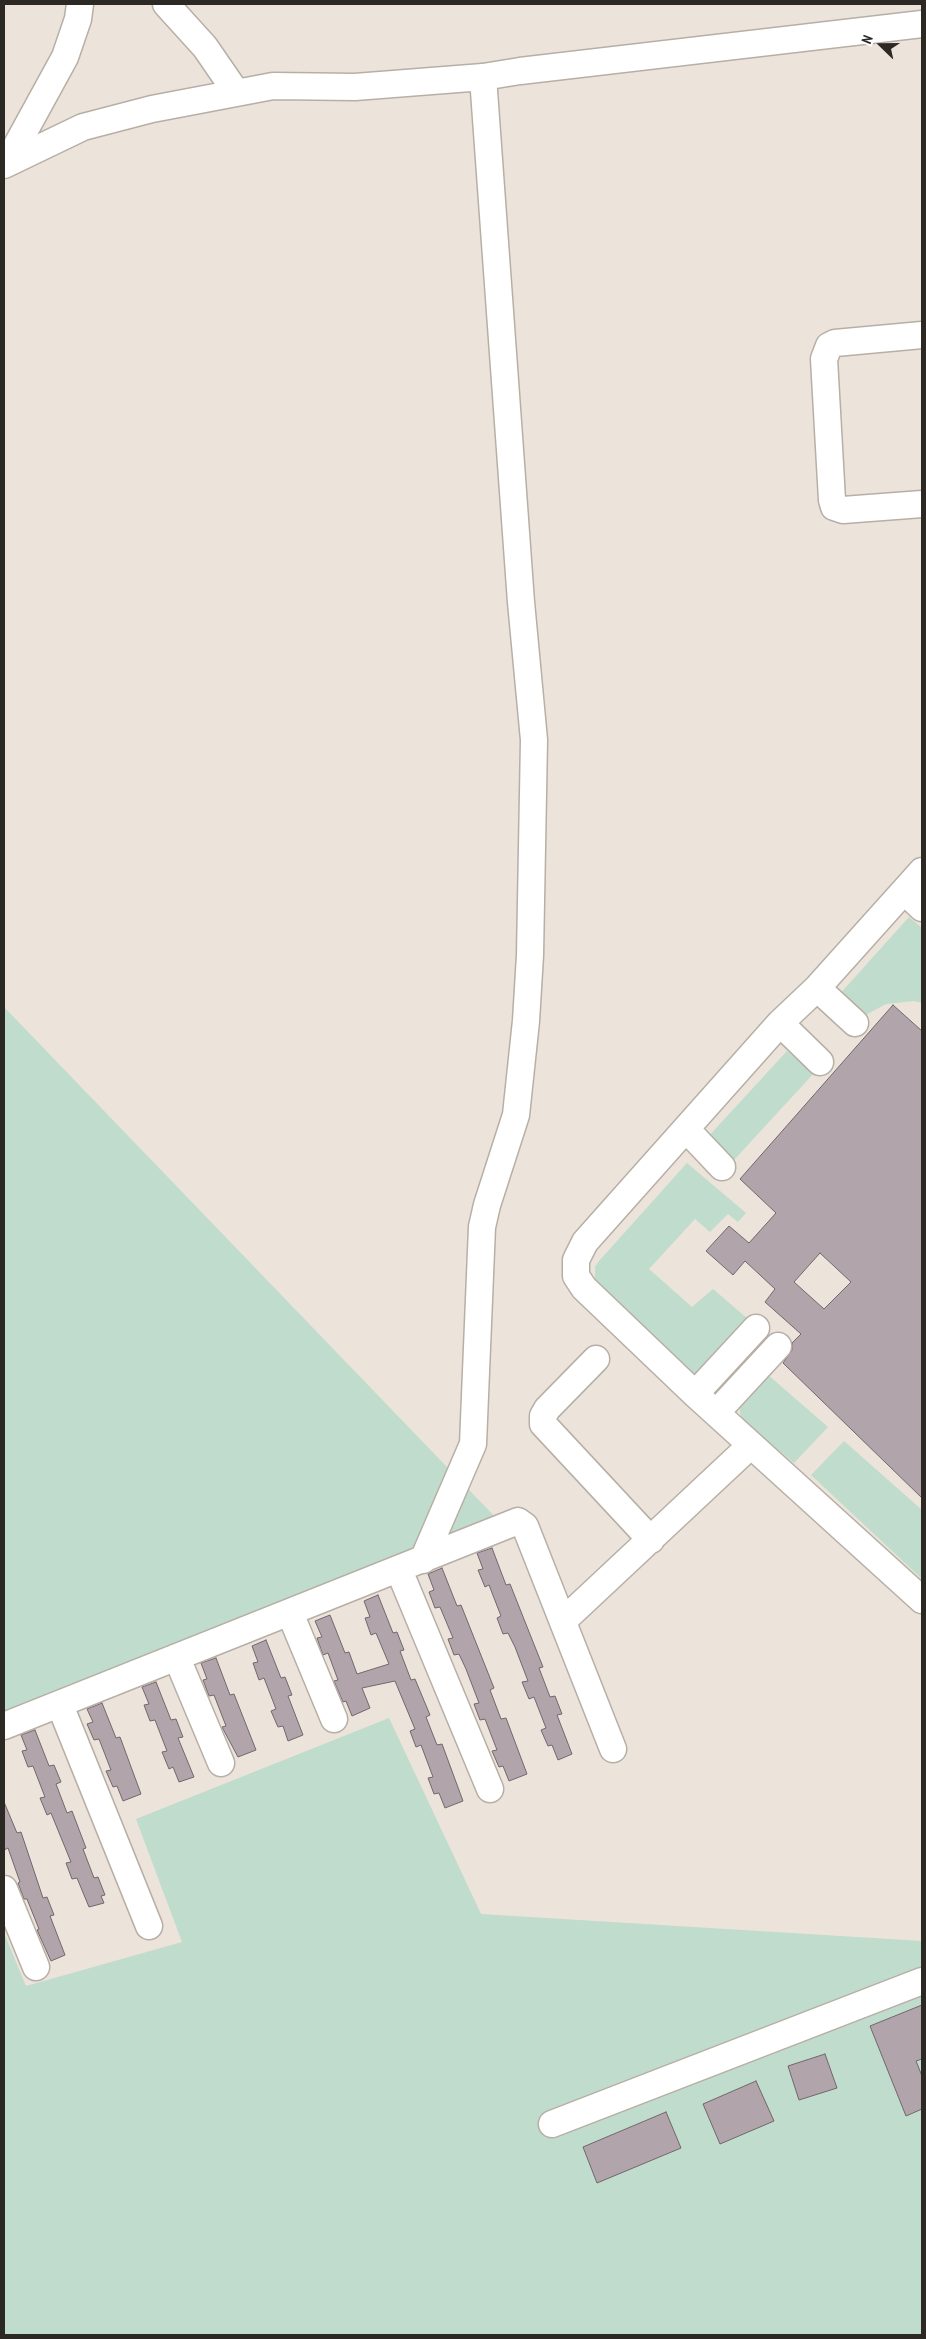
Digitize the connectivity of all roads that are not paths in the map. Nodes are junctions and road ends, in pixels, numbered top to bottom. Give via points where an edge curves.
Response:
1 (80, 4) edge
2 (166, 4) edge
3 (922, 4) edge
4 (922, 13) edge
5 (922, 24) edge
6 (483, 77) junction
7 (236, 92) junction
8 (6, 164) edge
9 (922, 335) edge
10 (922, 504) edge
11 (922, 871) edge
12 (913, 900) edge
13 (817, 988) junction
14 (855, 1022) dead end
15 (780, 1023) junction
16 (820, 1062) dead end
17 (686, 1129) junction
18 (722, 1167) dead end
19 (756, 1328) dead end
20 (778, 1346) dead end
21 (596, 1359) dead end
22 (695, 1394) junction
23 (716, 1413) junction
24 (751, 1445) junction
25 (651, 1540) junction
26 (423, 1560) junction
27 (399, 1570) junction
28 (922, 1600) edge
29 (290, 1613) junction
30 (563, 1621) junction
31 (176, 1658) junction
32 (60, 1705) junction
33 (334, 1719) dead end
34 (4, 1726) edge
35 (613, 1749) dead end
36 (221, 1763) dead end
37 (490, 1789) dead end
38 (4, 1889) edge
39 (149, 1926) dead end
40 (36, 1967) dead end
41 (922, 1981) edge
42 (552, 2124) dead end

1 - 8 street via 65,57
2 - 7 street via 205,47
3 - 4 street
5 - 6 street
6 - 7 street via 355,87 273,86
6 - 26 street via 534,740 530,955 516,1115 482,1226 473,1444
7 - 8 street via 83,127
9 - 10 street via 835,343 829,346 824,359 834,506 843,510
11 - 12 street
12 - 13 street
13 - 14 street
13 - 15 street
15 - 16 street
15 - 17 street
17 - 18 street
17 - 22 street via 584,1242 576,1260 576,1276 584,1288
19 - 22 street
20 - 23 street
21 - 25 street via 547,1409 543,1424
22 - 23 street
23 - 24 street
24 - 25 street
24 - 28 street
25 - 30 street
26 - 27 street
26 - 30 street via 512,1522 522,1522
27 - 29 street
27 - 37 street
29 - 31 street
29 - 33 street
30 - 35 street
31 - 32 street
31 - 36 street
32 - 34 street
32 - 39 street
38 - 40 street
41 - 42 street

